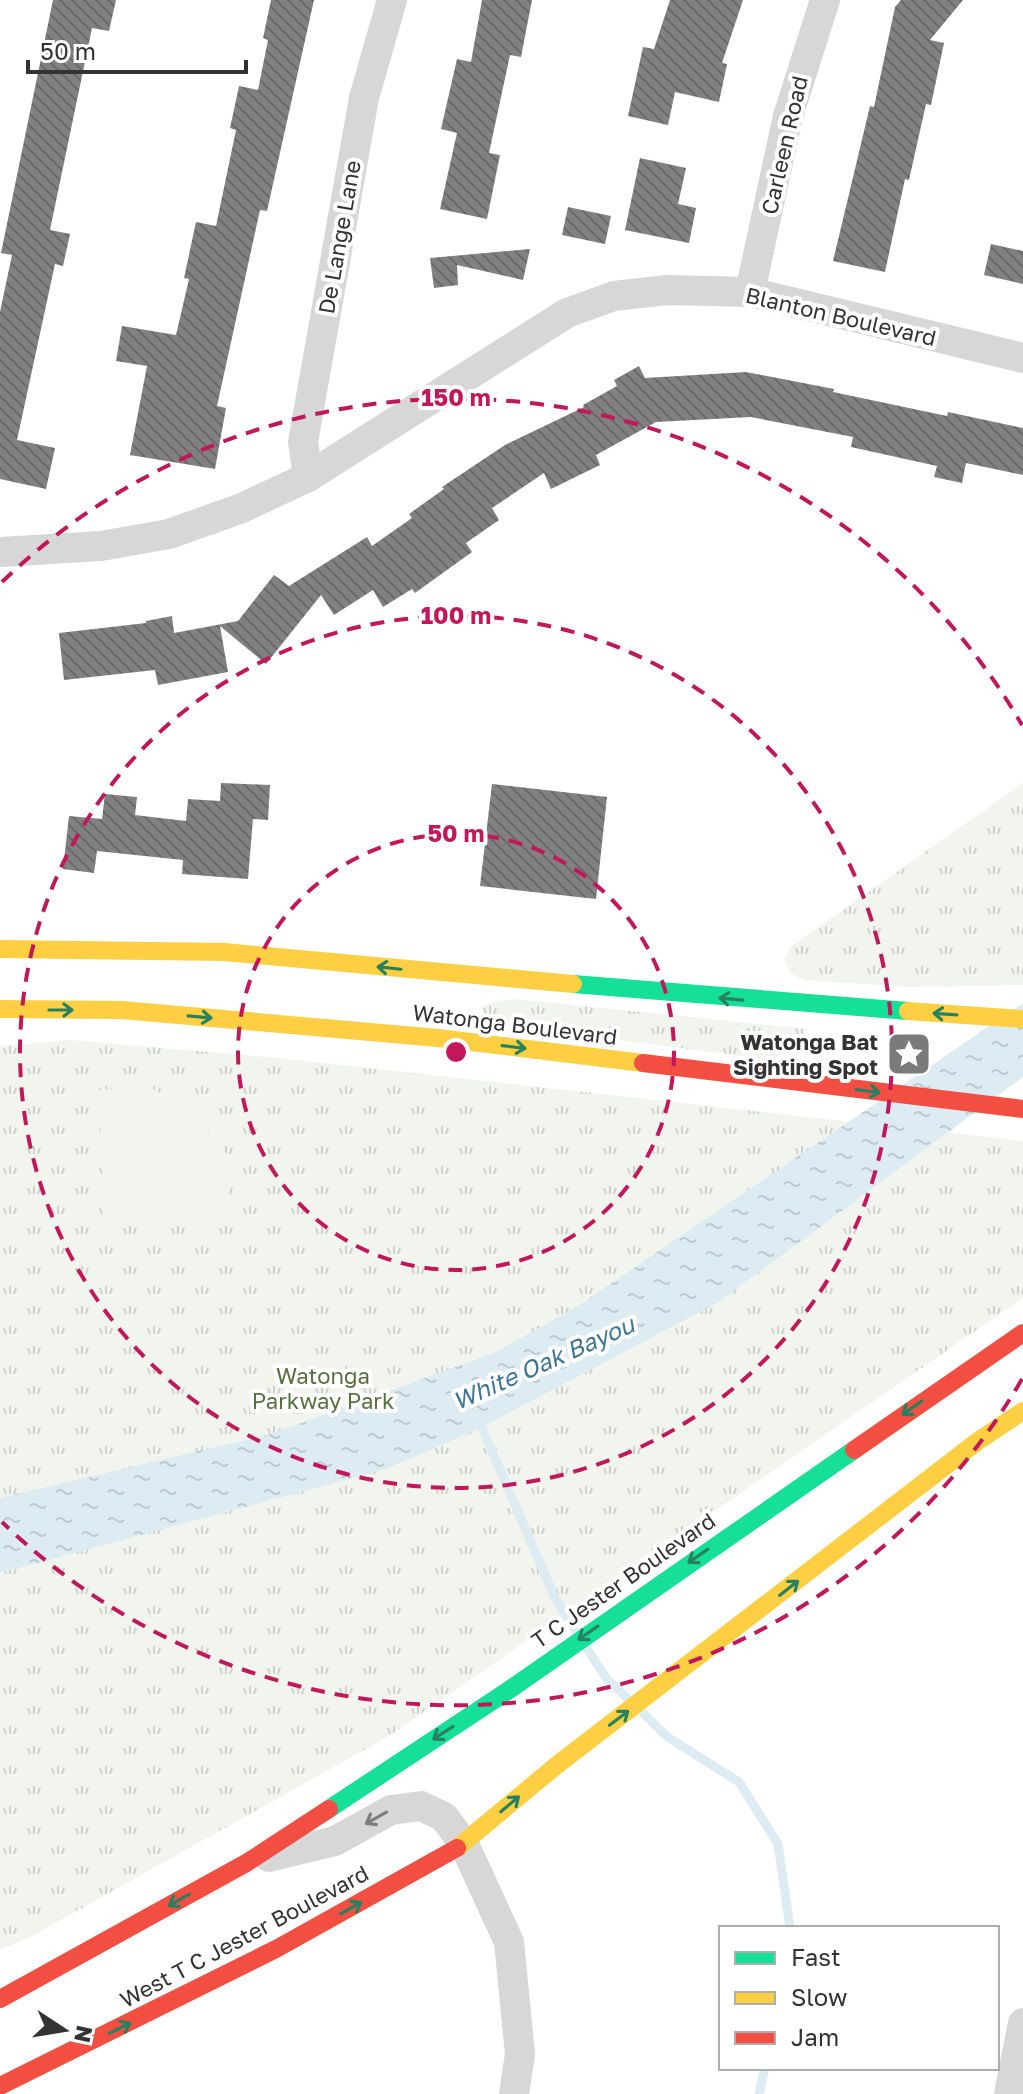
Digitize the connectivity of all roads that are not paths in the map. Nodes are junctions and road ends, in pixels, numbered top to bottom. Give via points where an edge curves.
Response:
1 (392, 0) edge
2 (825, 0) edge
3 (750, 292) junction
4 (1023, 358) edge
5 (308, 477) junction
6 (0, 552) edge
7 (0, 949) edge
8 (0, 1009) edge
9 (1023, 1019) edge
10 (1023, 1109) edge
11 (1023, 1333) edge
12 (1023, 1411) edge
13 (464, 1844) junction
14 (248, 1862) junction
15 (0, 1999) edge
16 (1023, 2023) edge
17 (0, 2086) edge
18 (514, 2094) edge
19 (1009, 2094) edge

1 - 5 street, De Lange Lane via 364,98 308,411 303,442
2 - 3 street, Carleen Road via 788,116
3 - 4 street, Blanton Boulevard
3 - 5 street, Blanton Boulevard via 667,290 614,296 567,313
5 - 6 street, Blanton Boulevard via 169,534 101,546
9 -> 7 main road, Watonga Boulevard via 443,980 224,952
8 -> 10 main road, Watonga Boulevard via 122,1010 439,1032
11 -> 14 main road, T C Jester Boulevard via 948,1392
13 -> 12 main road via 975,1436
13 -> 14 street via 444,1817 421,1806 391,1810 335,1841
17 -> 13 main road, West T C Jester Boulevard via 276,1949
13 - 18 street via 509,1942 520,2054
14 -> 15 main road
16 - 19 street

